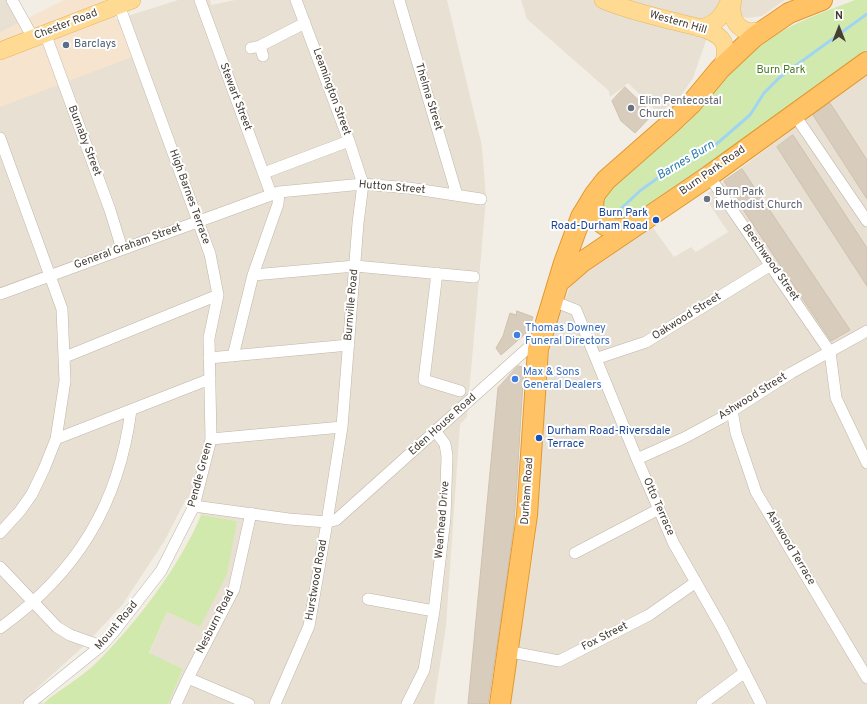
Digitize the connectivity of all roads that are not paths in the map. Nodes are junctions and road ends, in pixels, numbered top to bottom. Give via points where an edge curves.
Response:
1 (12, 0) edge
2 (200, 0) edge
3 (296, 0) edge
4 (399, 0) edge
5 (603, 0) edge
6 (732, 0) edge
7 (822, 0) edge
8 (116, 4) edge
9 (801, 4) edge
10 (305, 23) junction
11 (699, 28) junction
12 (764, 29) junction
13 (39, 36) junction
14 (258, 50) dead end
15 (0, 51) edge
16 (867, 62) edge
17 (720, 69) junction
18 (794, 114) junction
19 (0, 138) edge
20 (349, 141) junction
21 (264, 173) junction
22 (709, 176) junction
23 (363, 184) junction
24 (275, 193) junction
25 (595, 194) junction
26 (457, 195) junction
27 (481, 199) dead end
28 (199, 221) junction
29 (867, 221) edge
30 (632, 226) junction
31 (122, 249) junction
32 (771, 265) junction
33 (355, 266) junction
34 (437, 273) junction
35 (50, 275) junction
36 (252, 275) junction
37 (474, 277) dead end
38 (560, 281) junction
39 (0, 294) edge
40 (218, 295) junction
41 (560, 304) junction
42 (867, 331) edge
43 (541, 336) junction
44 (349, 345) junction
45 (830, 352) junction
46 (233, 356) junction
47 (65, 357) junction
48 (209, 358) junction
49 (598, 358) junction
50 (210, 379) junction
51 (460, 391) dead end
52 (210, 396) joint
53 (131, 410) junction
54 (732, 410) junction
55 (342, 427) junction
56 (436, 432) junction
57 (56, 439) junction
58 (211, 439) junction
59 (865, 455) edge
60 (637, 458) junction
61 (194, 506) junction
62 (659, 509) junction
63 (251, 514) junction
64 (327, 522) junction
65 (0, 533) edge
66 (575, 553) dead end
67 (0, 566) edge
68 (161, 571) joint
69 (696, 582) junction
70 (368, 599) dead end
71 (32, 602) junction
72 (434, 611) junction
73 (0, 628) edge
74 (101, 646) junction
75 (506, 651) junction
76 (745, 672) junction
77 (188, 678) junction
78 (867, 678) edge
79 (29, 704) edge
80 (176, 704) edge
81 (249, 704) edge
82 (275, 704) edge
83 (407, 704) edge
84 (500, 704) edge
85 (702, 704) edge
86 (761, 704) edge

1 - 13 street, Burnaby Street
2 - 21 street, Stewart Street
3 - 10 street, Leamington Street
4 - 26 street, Thelma Street
5 - 11 main road, Western Hill
6 - 11 main road via 718,20
6 - 12 main road via 732,16 740,27 751,31
7 - 9 highway, Durham Road
8 - 13 main road, Chester Road
8 - 28 street, High Barnes Terrace
9 - 12 highway, Durham Road
10 - 14 street
10 - 20 street, Leamington Street
11 - 17 main road, Western Hill via 718,36 724,44 725,60
12 - 17 highway, Durham Road
13 - 15 main road, Chester Road
13 - 31 street, Burnaby Street via 110,210
16 - 18 highway, Burn Park Road
17 - 25 highway, Durham Road via 691,104 606,180
18 - 22 highway, Burn Park Road
18 - 29 street
19 - 35 street
20 - 21 street
20 - 23 street, Leamington Street
21 - 24 street, Stewart Street
22 - 30 highway, Burn Park Road
22 - 32 street, Beechwood Street
23 - 24 street, Hutton Street
23 - 26 street, Hutton Street
23 - 33 street, Burnville Road
24 - 28 street, General Graham Street
24 - 36 street via 278,204
25 - 30 highway via 594,210 601,223 616,229
25 - 38 highway, Durham Road via 579,223
26 - 27 street, Hutton Street
28 - 31 street, General Graham Street
28 - 40 street, High Barnes Terrace via 210,254
30 - 38 highway, Burn Park Road
31 - 35 street, General Graham Street
32 - 45 street, Beechwood Street
32 - 49 street, Oakwood Street via 646,342
33 - 34 street
33 - 36 street
33 - 44 street, Burnville Road
34 - 37 street
34 - 51 street via 424,380
35 - 39 street, General Graham Street
35 - 47 street via 62,309
36 - 46 street
38 - 41 highway, Durham Road
40 - 47 street
40 - 48 street, High Barnes Terrace via 210,332
41 - 43 highway, Durham Road
41 - 49 street, Otto Terrace via 576,310
42 - 45 street, Ashwood Street
43 - 56 street, Eden House Road
43 - 75 highway, Durham Road via 536,364 527,515
44 - 46 street
44 - 55 street, Burnville Road
45 - 54 street, Ashwood Street
45 - 59 street via 836,398
46 - 48 street
47 - 57 street via 65,381
48 - 50 street, High Barnes Terrace
49 - 60 street, Otto Terrace
50 - 52 street, High Barnes Terrace
50 - 53 street
52 - 58 street, Pendle Green
53 - 57 street
53 - 71 street via 120,464 109,500 72,561
54 - 60 street, Ashwood Street via 684,438
54 - 78 street, Ashwood Terrace via 736,433 756,492
55 - 58 street
55 - 64 street, Burnville Road
56 - 64 street, Eden House Road via 345,513 336,520
56 - 72 street, Wearhead Drive via 445,444 447,456 445,518
57 - 65 street via 32,494
58 - 61 street, Pendle Green
60 - 62 street, Otto Terrace
61 - 63 street
61 - 68 street, Pendle Green
62 - 66 street
62 - 69 street, Otto Terrace via 674,544
63 - 64 street
63 - 77 street, Nesburn Road via 234,589
64 - 82 street, Hurstwood Road via 309,626
67 - 71 street
68 - 74 street, Mount Road
69 - 75 street, Fox Street via 649,615 559,661
69 - 76 street, Otto Terrace
70 - 72 street
71 - 73 street
71 - 74 street via 56,627
72 - 83 street, Wearhead Drive via 424,670
74 - 79 street, Mount Road
75 - 84 highway, Durham Road
76 - 85 street
76 - 86 street, Otto Terrace
77 - 80 street, Nesburn Road
77 - 81 street

